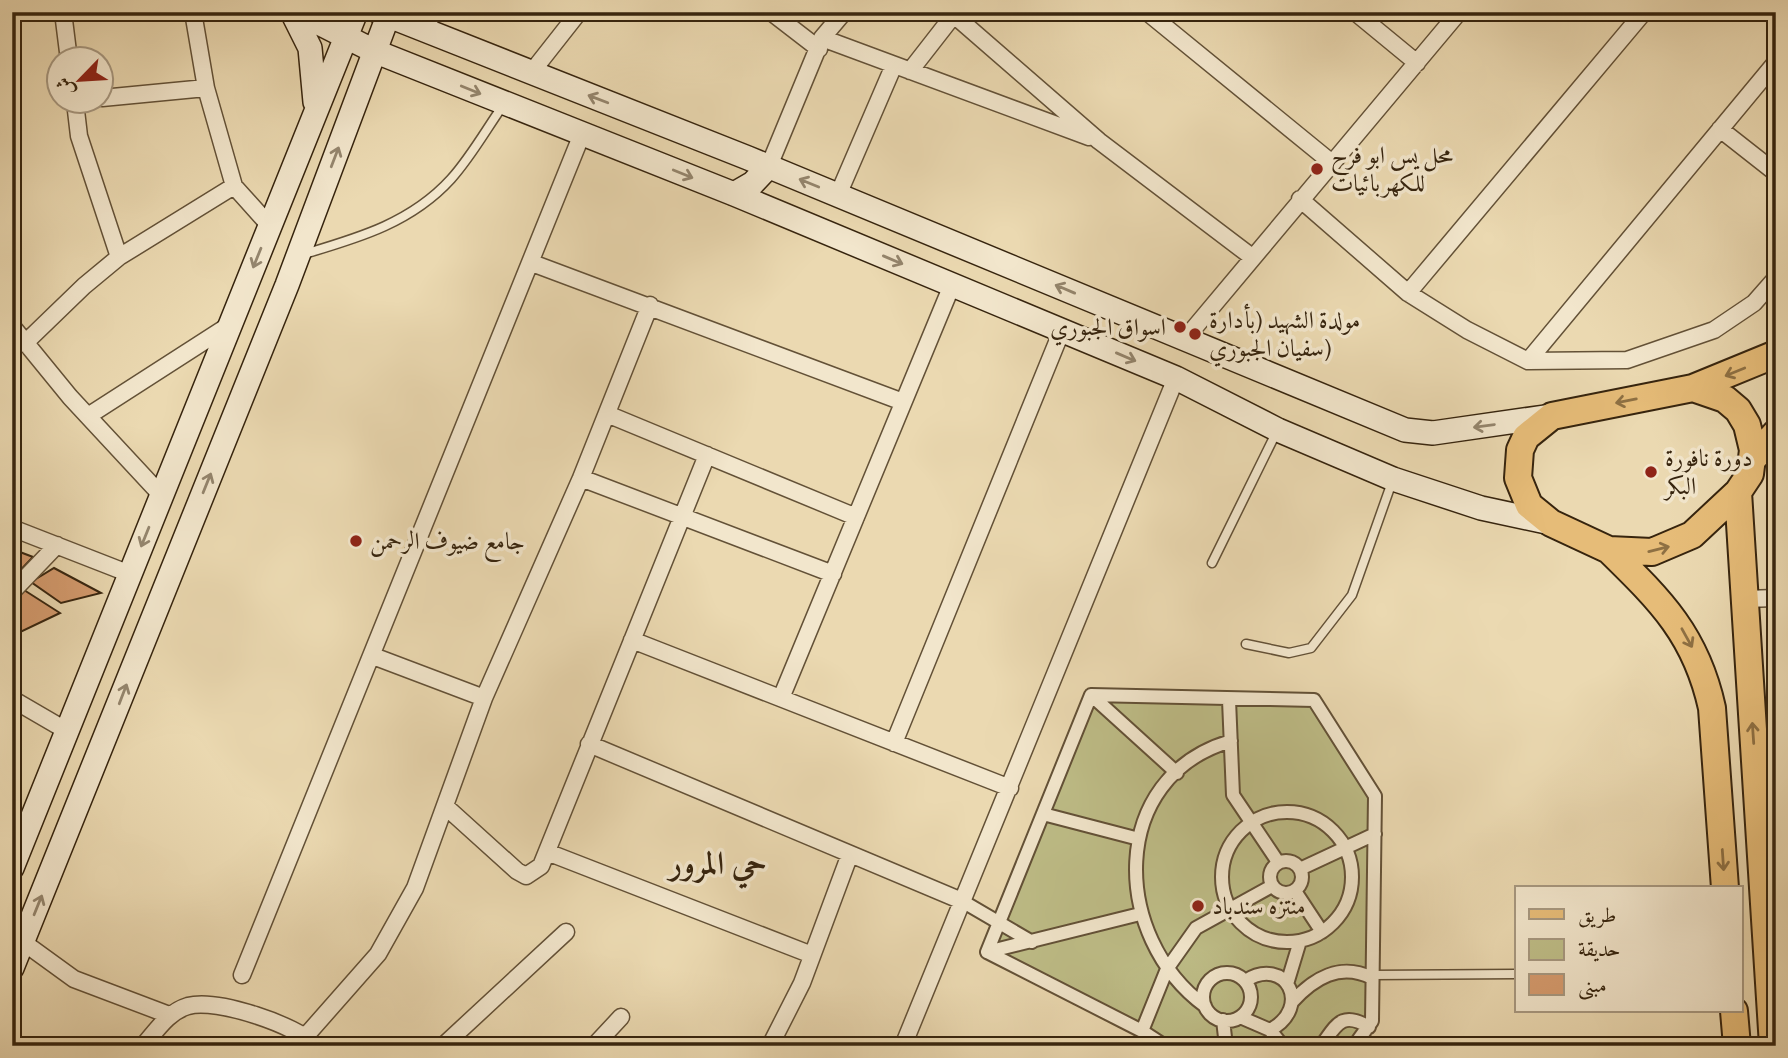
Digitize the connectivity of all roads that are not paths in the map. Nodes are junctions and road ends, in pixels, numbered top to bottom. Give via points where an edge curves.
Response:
1 (63, 12) edge
2 (193, 12) edge
3 (292, 12) edge
4 (298, 12) edge
5 (356, 12) edge
6 (579, 12) edge
7 (771, 12) edge
8 (844, 12) edge
9 (1147, 12) edge
10 (1355, 12) edge
11 (1459, 12) edge
12 (1644, 12) edge
13 (383, 14) edge
14 (955, 14) edge
15 (429, 22) edge
16 (345, 35) junction
17 (820, 43) junction
18 (67, 46) edge
19 (374, 51) junction
20 (1776, 62) edge
21 (1417, 63) junction
22 (894, 65) junction
23 (909, 71) junction
24 (531, 73) junction
25 (441, 78) junction
26 (206, 88) junction
27 (116, 97) edge
28 (505, 103) junction
29 (352, 112) junction
30 (315, 115) junction
31 (77, 116) edge
32 (1720, 129) junction
33 (582, 134) junction
34 (1099, 141) junction
35 (1332, 163) junction
36 (769, 166) junction
37 (1776, 173) edge
38 (290, 176) junction
39 (234, 186) junction
40 (323, 189) junction
41 (734, 194) junction
42 (838, 195) junction
43 (1300, 199) junction
44 (270, 226) junction
45 (298, 256) junction
46 (119, 257) junction
47 (1252, 257) junction
48 (531, 263) junction
49 (1776, 278) edge
50 (952, 285) junction
51 (1408, 293) junction
52 (650, 305) junction
53 (231, 324) junction
54 (12, 326) edge
55 (1062, 330) junction
56 (1185, 339) junction
57 (24, 344) junction
58 (1776, 354) edge
59 (1528, 361) junction
60 (1175, 378) junction
61 (1693, 388) junction
62 (903, 402) junction
63 (607, 414) junction
64 (88, 416) junction
65 (1552, 416) junction
66 (1278, 430) junction
67 (1776, 433) edge
68 (707, 455) junction
69 (1751, 461) junction
70 (581, 478) junction
71 (1392, 479) junction
72 (1738, 492) junction
73 (162, 496) junction
74 (682, 517) junction
75 (856, 517) junction
76 (1551, 523) junction
77 (12, 528) edge
78 (57, 545) junction
79 (1609, 551) junction
80 (1212, 563) dead end
81 (130, 574) junction
82 (833, 574) junction
83 (12, 592) edge
84 (1776, 598) edge
85 (1745, 599) junction
86 (632, 640) junction
87 (1246, 644) dead end
88 (373, 656) junction
89 (1091, 695) junction
90 (484, 698) junction
91 (782, 698) junction
92 (12, 699) edge
93 (1229, 700) junction
94 (71, 722) junction
95 (109, 728) junction
96 (1231, 741) junction
97 (894, 743) junction
98 (589, 744) junction
99 (1177, 772) junction
100 (1010, 788) junction
101 (44, 790) junction
102 (79, 802) junction
103 (445, 806) junction
104 (1043, 814) junction
105 (1252, 821) junction
106 (1375, 834) junction
107 (1139, 839) junction
108 (1345, 847) junction
109 (547, 852) junction
110 (850, 854) junction
111 (1278, 862) junction
112 (12, 868) edge
113 (1300, 869) junction
114 (1272, 886) junction
115 (1725, 886) edge
116 (1295, 891) junction
117 (962, 901) junction
118 (1230, 910) junction
119 (1140, 914) junction
120 (999, 923) junction
121 (566, 932) dead end
122 (1322, 932) junction
123 (1300, 941) junction
124 (23, 942) junction
125 (1032, 942) junction
126 (988, 953) junction
127 (812, 955) junction
128 (1772, 964) edge
129 (12, 968) edge
130 (1167, 969) junction
131 (1515, 974) edge
132 (242, 975) dead end
133 (1372, 976) junction
134 (1245, 981) junction
135 (1287, 984) junction
136 (1292, 1002) junction
137 (1205, 1006) junction
138 (1734, 1012) edge
139 (169, 1015) junction
140 (621, 1017) dead end
141 (1240, 1017) junction
142 (1223, 1020) junction
143 (1369, 1027) junction
144 (1270, 1030) junction
145 (1142, 1031) junction
146 (307, 1042) edge
147 (144, 1046) edge
148 (443, 1046) edge
149 (594, 1046) edge
150 (770, 1046) edge
151 (904, 1046) edge
152 (1165, 1046) edge
153 (1226, 1046) edge
154 (1283, 1046) edge
155 (1321, 1046) edge
156 (1354, 1046) edge
157 (1737, 1046) edge
158 (1773, 1046) edge

1 - 18 street
2 - 26 street
3 - 30 main road via 310,48
4 - 16 main road
5 - 16 main road
6 - 24 street
7 - 17 street
8 - 17 street
9 - 35 street
10 - 21 street
11 - 21 street
12 - 51 street
13 - 15 main road
13 - 19 main road
14 - 23 street
14 - 34 street
15 - 24 main road
16 - 19 main road
16 - 30 main road
17 - 22 street
17 - 36 street
19 - 25 main road
19 - 29 main road
20 - 32 street
21 - 35 street
22 - 23 street
22 - 42 street
23 - 34 street
36 -> 24 main road
25 -> 28 main road
25 - 29 main road via 405,70 379,76
26 - 27 street
26 - 39 street
28 - 33 main road
28 - 45 lane via 451,179 416,210 374,233
40 -> 29 main road
30 - 38 main road
31 - 46 street via 79,136
32 - 37 street
32 - 59 street
33 -> 41 main road
33 - 48 street
34 - 47 street
35 - 43 street
36 - 41 main road
42 -> 36 main road
38 - 40 main road
38 - 44 main road
39 - 44 street
39 - 46 street
40 - 45 main road
41 -> 50 main road
56 -> 42 main road
43 - 47 street
43 - 51 street
44 -> 53 main road
95 -> 45 main road
46 - 57 street
47 - 56 street
48 - 52 street
48 - 88 street
49 - 59 street via 1754,303 1714,330 1627,360
50 - 55 main road
50 - 62 street
51 - 59 street
52 - 62 street
52 - 63 street
53 - 64 street
53 - 73 main road
54 - 57 street
55 -> 60 main road
55 - 97 street
65 -> 56 main road via 1433,433 1405,430
57 - 64 street
58 -> 61 main road
60 - 66 main road
60 - 100 street
61 -> 65 main road
61 - 69 main road via 1725,399 1738,410 1753,441
62 - 75 street
63 - 68 street
63 - 70 street
64 - 73 street
65 - 76 main road via 1526,437 1517,464 1529,505
66 - 71 main road
66 - 80 lane
67 - 69 main road
68 - 74 street
68 - 75 street
69 - 72 main road
70 - 74 street
70 - 90 street
71 - 76 main road via 1481,509
71 - 87 lane via 1352,595 1311,648 1289,653
79 -> 72 main road via 1631,553 1673,545 1692,536
72 - 85 main road
73 -> 81 main road
74 - 82 street
74 - 86 street
75 - 82 street
76 - 79 main road
77 - 78 street
78 - 81 street
78 - 83 street
79 -> 115 main road via 1672,613 1702,671 1712,708
81 - 94 main road
82 - 91 street
84 - 85 street
128 -> 85 main road
86 - 91 street
86 - 98 street
88 - 90 street
88 - 132 street
89 - 93 street
89 - 99 street
89 - 104 street
90 - 103 street
91 - 97 street
92 - 94 street
93 - 96 street
93 - 106 street via 1314,700 1375,796
94 - 95 main road via 85,737 102,736
94 - 101 main road
95 - 102 main road
96 - 99 street via 1211,748
96 - 105 street via 1233,794
97 - 100 street
98 - 109 street
98 - 110 street
99 - 107 street via 1154,803
100 - 117 street
101 - 102 main road via 51,781 67,779 76,786
101 - 112 main road
124 -> 102 main road
103 - 109 street via 526,876 541,866
103 - 146 street via 415,888 378,954
104 - 107 street
104 - 120 street
105 - 108 street via 1274,813 1298,812 1331,828
105 - 111 street
105 - 118 street via 1234,838 1223,861 1222,886
106 - 108 street
106 - 133 street
107 - 119 street via 1135,862
108 - 113 street
108 - 122 street via 1352,870 1350,894 1339,916
109 - 127 street
110 - 117 street
110 - 127 street
111 - 113 street via 1290,861
111 - 114 street via 1270,873
113 - 116 street via 1302,881
114 - 116 street via 1282,893
114 - 118 street
116 - 122 street
117 - 120 street
117 - 151 street
118 - 123 street via 1255,934 1277,942
118 - 130 street via 1196,928
119 - 125 street
119 - 130 street via 1150,944
120 - 125 street
120 - 126 street
121 - 148 street
122 - 123 street
123 - 135 street
124 - 129 main road
124 - 139 street via 74,979
125 - 126 street
126 - 145 street
127 - 150 street
128 - 158 main road
130 - 137 street
130 - 145 street
131 - 133 lane
133 - 136 street via 1333,972 1316,980
133 - 143 street
134 - 135 street via 1266,972
134 - 137 street via 1229,973 1212,978 1205,988
134 - 141 street via 1251,997
135 - 136 street
136 - 144 street via 1284,1021
137 - 142 street
138 - 157 main road
139 - 146 street via 190,1005 236,1009
139 - 147 street
140 - 149 street
141 - 142 street
141 - 144 street
142 - 153 street
143 - 155 street via 1350,1019 1341,1022
143 - 156 street
144 - 154 street
145 - 152 street

